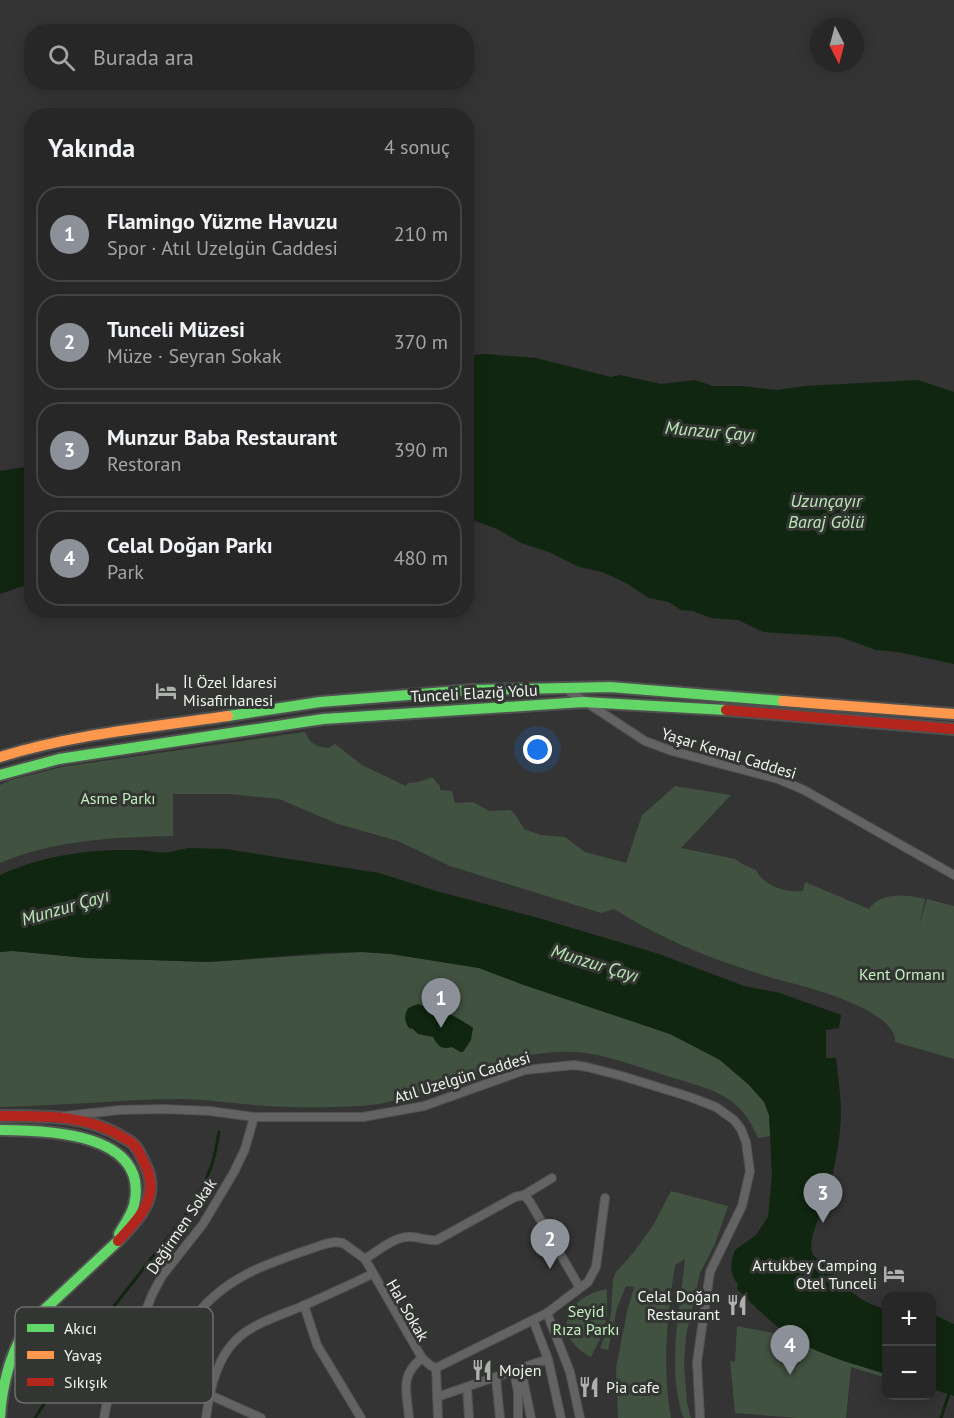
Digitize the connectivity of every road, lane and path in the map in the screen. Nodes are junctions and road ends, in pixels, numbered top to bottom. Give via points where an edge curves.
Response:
1 (563, 686) junction
2 (583, 702) junction
3 (954, 714) edge
4 (954, 729) edge
5 (0, 758) edge
6 (0, 775) edge
7 (954, 874) edge
8 (0, 1116) edge
9 (57, 1116) junction
10 (254, 1117) junction
11 (0, 1130) edge
12 (552, 1178) dead end
13 (524, 1195) junction
14 (605, 1198) dead end
15 (111, 1248) junction
16 (365, 1259) junction
17 (372, 1274) junction
18 (580, 1288) junction
19 (304, 1305) junction
20 (47, 1307) edge
21 (147, 1307) edge
22 (204, 1307) edge
23 (547, 1313) junction
24 (533, 1320) junction
25 (15, 1351) edge
26 (422, 1358) junction
27 (548, 1359) junction
28 (436, 1368) junction
29 (517, 1370) junction
30 (496, 1378) junction
31 (213, 1385) edge
32 (467, 1387) junction
33 (213, 1396) edge
34 (437, 1397) junction
35 (107, 1403) edge
36 (209, 1403) edge
37 (0, 1418) edge
38 (104, 1418) edge
39 (206, 1418) edge
40 (261, 1418) edge
41 (361, 1418) edge
42 (409, 1418) edge
43 (438, 1418) edge
44 (469, 1418) edge
45 (500, 1418) edge
46 (519, 1418) edge
47 (531, 1418) edge
48 (561, 1418) edge
49 (580, 1418) edge
50 (700, 1418) edge

1 - 2 street, Yaşar Kemal Caddesi
1 - 3 main road, Tunceli Elazığ Yolu
1 - 5 main road, Tunceli Elazığ Yolu via 320,702 84,738 29,748
2 - 4 main road, Tunceli Elazığ Yolu
2 - 6 main road, Tunceli Elazığ Yolu via 323,719 59,759
2 - 7 street, Yaşar Kemal Caddesi via 658,747 804,790
8 - 9 main road
9 - 10 street, Atıl Uzelgün Caddesi via 120,1110
9 - 15 main road via 107,1126 122,1134 135,1145 149,1171 152,1188 148,1203
10 - 21 street, Değirmen Sokak via 234,1172 203,1224 162,1276
10 - 50 street, Atıl Uzelgün Caddesi via 348,1118 390,1113 424,1106 514,1072 568,1065 690,1097 726,1113 746,1142 750,1171 742,1206 710,1272 697,1362
11 - 15 main road via 67,1135 108,1146 121,1155 135,1177 136,1193 134,1207
12 - 13 street
13 - 16 street via 437,1240 402,1238
13 - 18 street
14 - 18 street via 596,1267
15 - 20 main road
16 - 17 street, Hal Sokak
16 - 22 street via 343,1244 325,1244 261,1266 214,1295
17 - 19 street
17 - 26 street, Hal Sokak
18 - 23 street
19 - 31 street via 236,1340
19 - 41 street via 317,1345
23 - 24 street
23 - 49 street via 570,1372
24 - 27 street
24 - 28 street
25 - 37 main road via 3,1390
26 - 28 street, Hal Sokak
26 - 42 street via 406,1376
27 - 29 street
27 - 48 street
28 - 34 street
29 - 30 street
29 - 46 street
29 - 47 street
30 - 32 street
30 - 45 street
32 - 34 street
32 - 44 street
33 - 40 street
34 - 43 street
35 - 38 street, Değirmen Sokak
36 - 39 street

